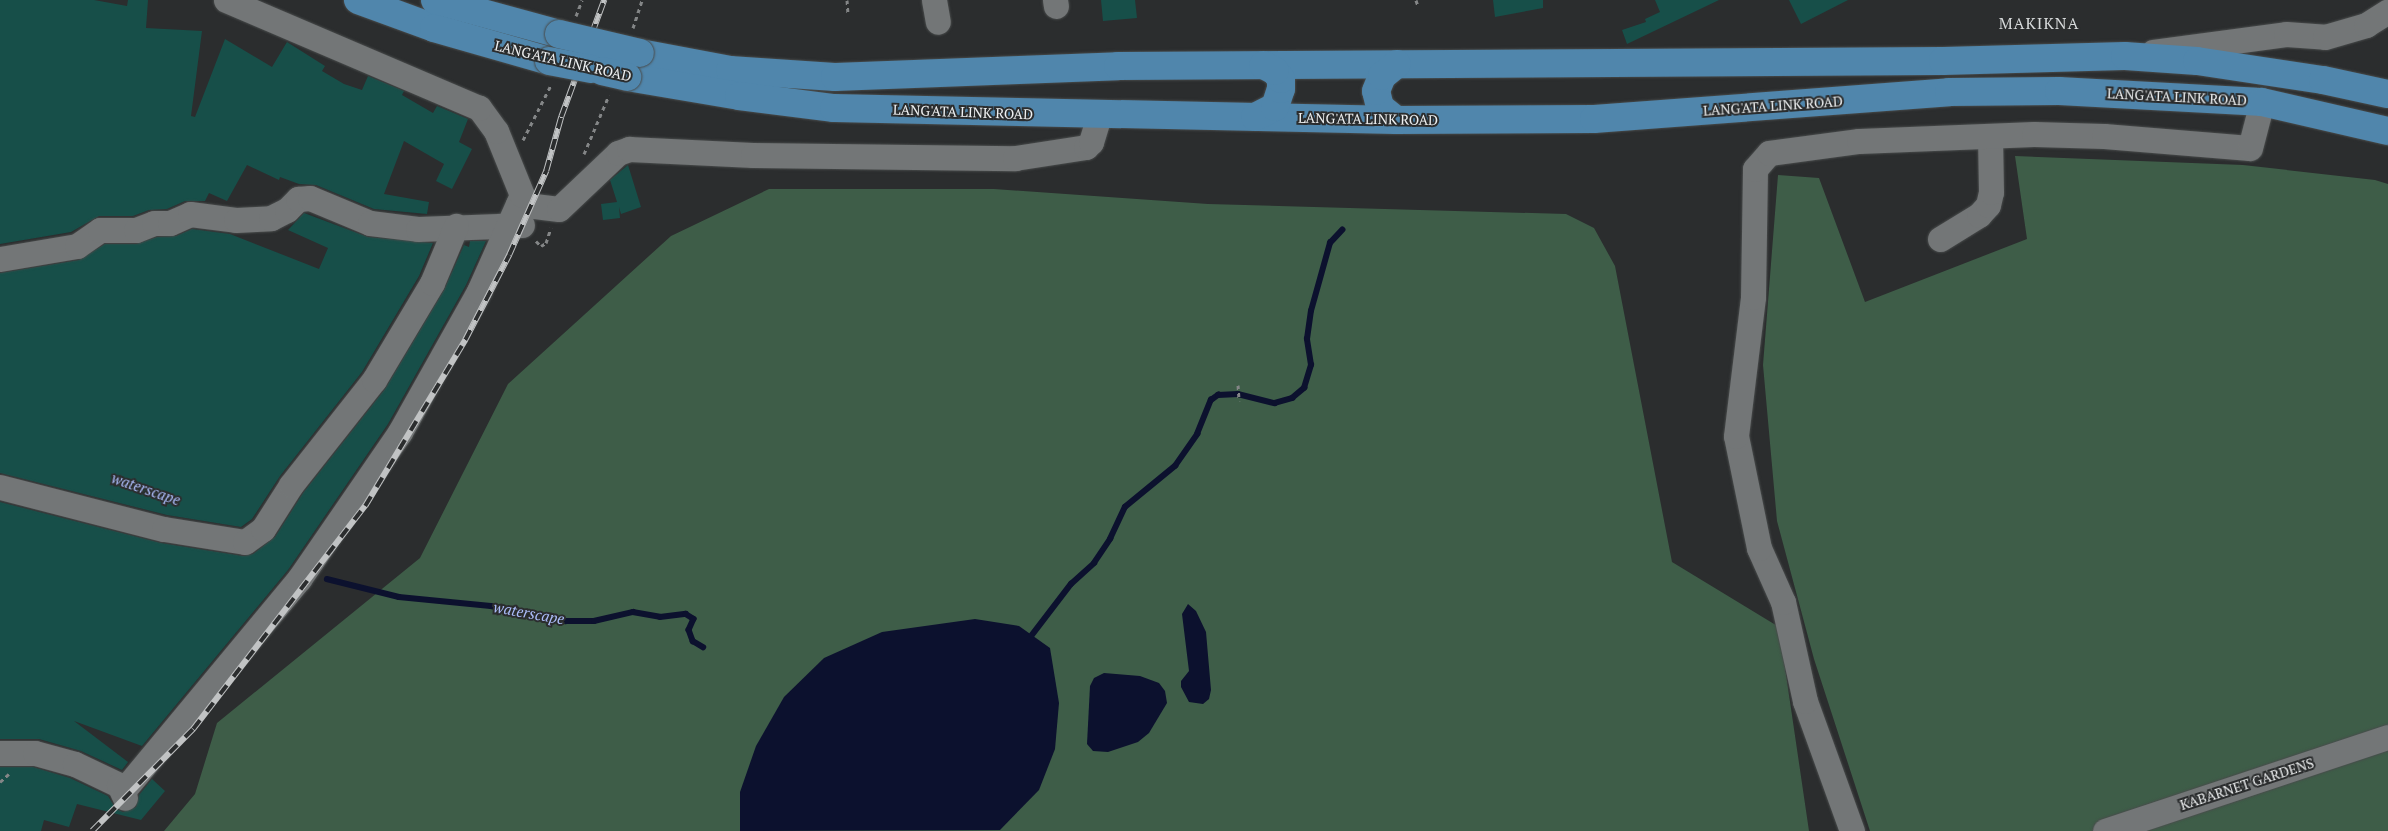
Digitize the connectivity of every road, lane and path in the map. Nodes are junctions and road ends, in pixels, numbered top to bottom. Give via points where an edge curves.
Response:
1 (226, 0) edge
2 (358, 0) edge
3 (582, 0) edge
4 (642, 0) edge
5 (847, 0) edge
6 (1416, 0) edge
7 (441, 2) edge
8 (1418, 6) dead end
9 (2388, 11) edge
10 (848, 15) dead end
11 (566, 30) junction
12 (635, 44) junction
13 (2125, 56) junction
14 (1397, 64) junction
15 (1263, 65) junction
16 (552, 70) junction
17 (619, 83) junction
18 (2388, 94) edge
19 (2262, 102) junction
20 (1099, 115) junction
21 (1255, 117) junction
22 (1396, 120) junction
23 (2388, 131) edge
24 (1990, 136) junction
25 (582, 157) dead end
26 (516, 173) junction
27 (559, 209) junction
28 (516, 218) junction
29 (456, 226) junction
30 (1940, 239) dead end
31 (0, 259) edge
32 (1238, 385) dead end
33 (1239, 401) dead end
34 (0, 487) edge
35 (2388, 737) edge
36 (0, 753) edge
37 (1852, 831) edge
38 (2106, 831) edge

1 - 26 street via 480,108 496,131
2 - 16 main road, LANG'ATA LINK ROAD
3 - 11 path
4 - 12 path
5 - 10 path
6 - 8 path
7 - 11 main road, LANG'ATA LINK ROAD
9 - 13 street via 2366,25 2324,37 2286,34
11 - 12 main road, LANG'ATA LINK ROAD, bridge
12 - 15 main road, LANG'ATA LINK ROAD via 730,70 835,77 1108,66
13 - 14 main road, LANG'ATA LINK ROAD via 1943,61
13 - 18 main road, LANG'ATA LINK ROAD via 2197,61 2323,80
14 - 15 main road, LANG'ATA LINK ROAD
14 - 22 main road via 1382,76 1376,92 1380,107
15 - 21 main road via 1275,71 1281,80 1281,90 1275,107
16 - 17 main road, LANG'ATA LINK ROAD, bridge via 591,69
16 - 26 path via 520,145
17 - 20 main road, LANG'ATA LINK ROAD via 834,108
17 - 25 path
19 - 22 main road, LANG'ATA LINK ROAD via 2059,90 1949,92 1594,119
19 - 23 main road, LANG'ATA LINK ROAD
19 - 24 street via 2250,148 2104,136
20 - 21 main road, LANG'ATA LINK ROAD
20 - 27 street via 1091,142 1086,147 1015,158 754,155 629,149 618,153
21 - 22 main road, LANG'ATA LINK ROAD
24 - 30 street via 1992,192 1988,205 1979,215
24 - 37 street via 1859,141 1769,152 1755,170 1752,297 1736,436 1759,548 1783,602 1805,701
26 - 28 street via 522,196
27 - 28 street
27 - 28 path via 543,245 538,244
28 - 29 street
28 - 36 street via 400,432 299,579 124,794 101,774 75,764 35,752
29 - 31 street via 418,229 370,223 310,198 298,199 272,218 236,220 190,214 170,223 154,223 136,230 100,230 77,246
29 - 34 street via 432,283 374,380 290,485 263,529 245,542 164,530
32 - 33 path
35 - 38 street, KABARNET GARDENS

